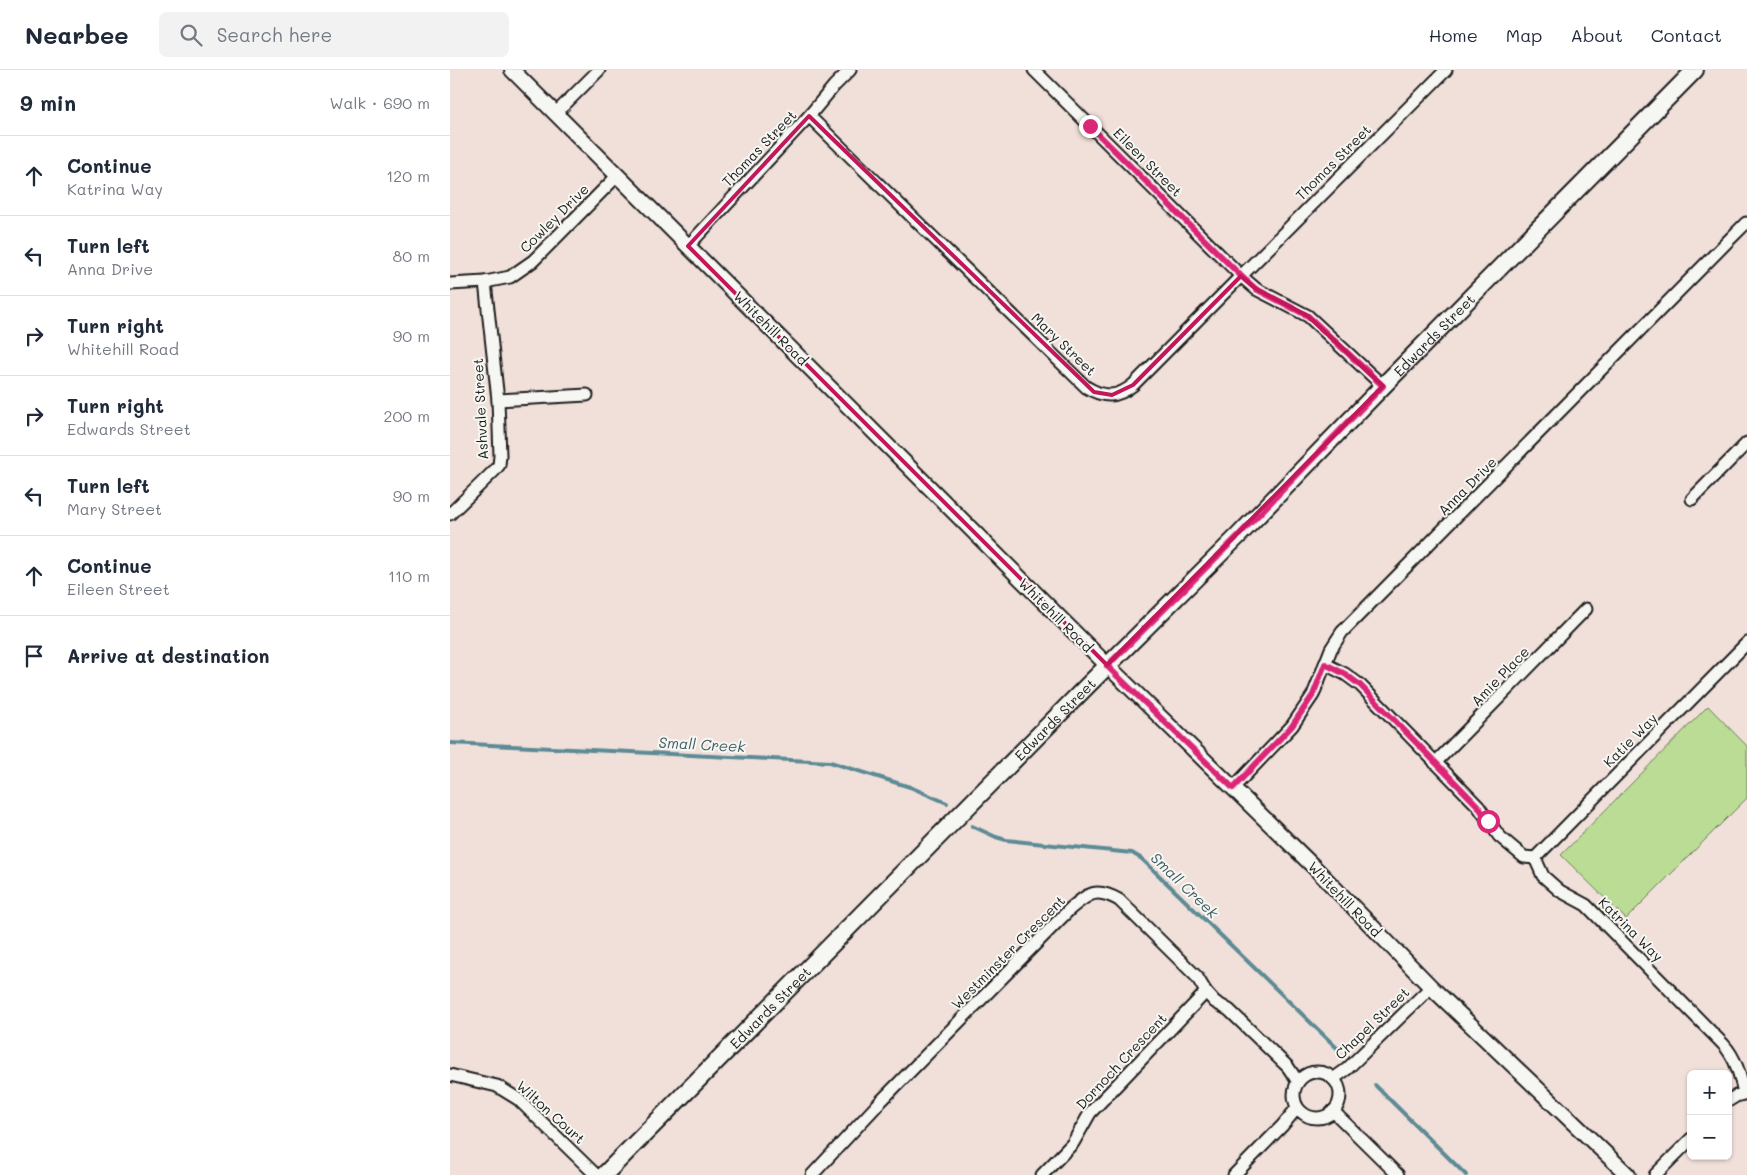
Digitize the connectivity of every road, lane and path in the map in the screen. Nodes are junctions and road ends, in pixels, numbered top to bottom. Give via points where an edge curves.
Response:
1 (512, 70) edge
2 (599, 70) edge
3 (850, 70) edge
4 (1034, 70) edge
5 (1446, 70) edge
6 (1695, 70) edge
7 (556, 113) junction
8 (809, 116) junction
9 (617, 176) junction
10 (1747, 224) edge
11 (688, 246) junction
12 (1241, 276) junction
13 (485, 282) junction
14 (450, 284) edge
15 (1383, 386) junction
16 (587, 395) dead end
17 (498, 400) junction
18 (1747, 442) edge
19 (1692, 499) dead end
20 (450, 514) edge
21 (1586, 610) dead end
22 (1747, 643) edge
23 (1325, 664) junction
24 (1107, 666) junction
25 (1435, 763) junction
26 (1233, 788) junction
27 (1535, 858) junction
28 (1431, 987) junction
29 (1206, 992) junction
30 (450, 1075) edge
31 (1333, 1079) junction
32 (1298, 1082) junction
33 (1746, 1093) edge
34 (1732, 1098) edge
35 (1297, 1108) junction
36 (1333, 1111) junction
37 (1687, 1143) edge
38 (596, 1175) edge
39 (604, 1175) edge
40 (812, 1175) edge
41 (1042, 1175) edge
42 (1234, 1175) edge
43 (1398, 1175) edge
44 (1628, 1175) edge
45 (1655, 1175) edge

1 - 7 street, Whitehill Road
2 - 7 street
3 - 8 street, Thomas Street
4 - 12 street, Eileen Street
5 - 12 street, Thomas Street
6 - 15 main road, Edwards Street
7 - 9 street, Whitehill Road
8 - 11 street, Thomas Street
8 - 12 street, Mary Street via 1086,387 1102,395 1123,393 1133,386
9 - 11 street, Whitehill Road
9 - 13 street, Cowley Drive via 533,261 510,277
10 - 23 street, Anna Drive via 1342,632 1330,649
11 - 24 street, Whitehill Road
12 - 15 street via 1256,289 1308,316
13 - 14 street, Cowley Drive
13 - 17 street, Ashvale Street
15 - 24 main road, Edwards Street
16 - 17 street
17 - 20 street, Ashvale Street via 499,465
18 - 19 street
21 - 25 street, Amie Place
22 - 27 street, Katie Way
23 - 25 street via 1360,685
23 - 26 street, Anna Drive via 1313,695 1292,726
24 - 26 street, Whitehill Road
24 - 39 main road, Edwards Street
25 - 27 street via 1478,806 1499,836 1524,857
26 - 28 street, Whitehill Road
27 - 33 street, Katrina Way via 1543,876 1560,891 1586,905 1730,1051
28 - 31 street, Chapel Street
28 - 44 street, Whitehill Road
29 - 32 street, Westminster Crescent via 1276,1055
29 - 40 street, Westminster Crescent via 1197,977 1119,900 1107,893 1094,893 1083,898
29 - 41 street, Dornoch Crescent via 1090,1113 1073,1143
30 - 38 street, Wilton Court via 497,1086 518,1099
31 - 32 street via 1319,1072 1304,1076
31 - 36 street via 1340,1090 1339,1103
32 - 35 street via 1294,1094
33 - 34 street
35 - 36 street via 1315,1119
35 - 42 street
36 - 43 street
37 - 45 street

